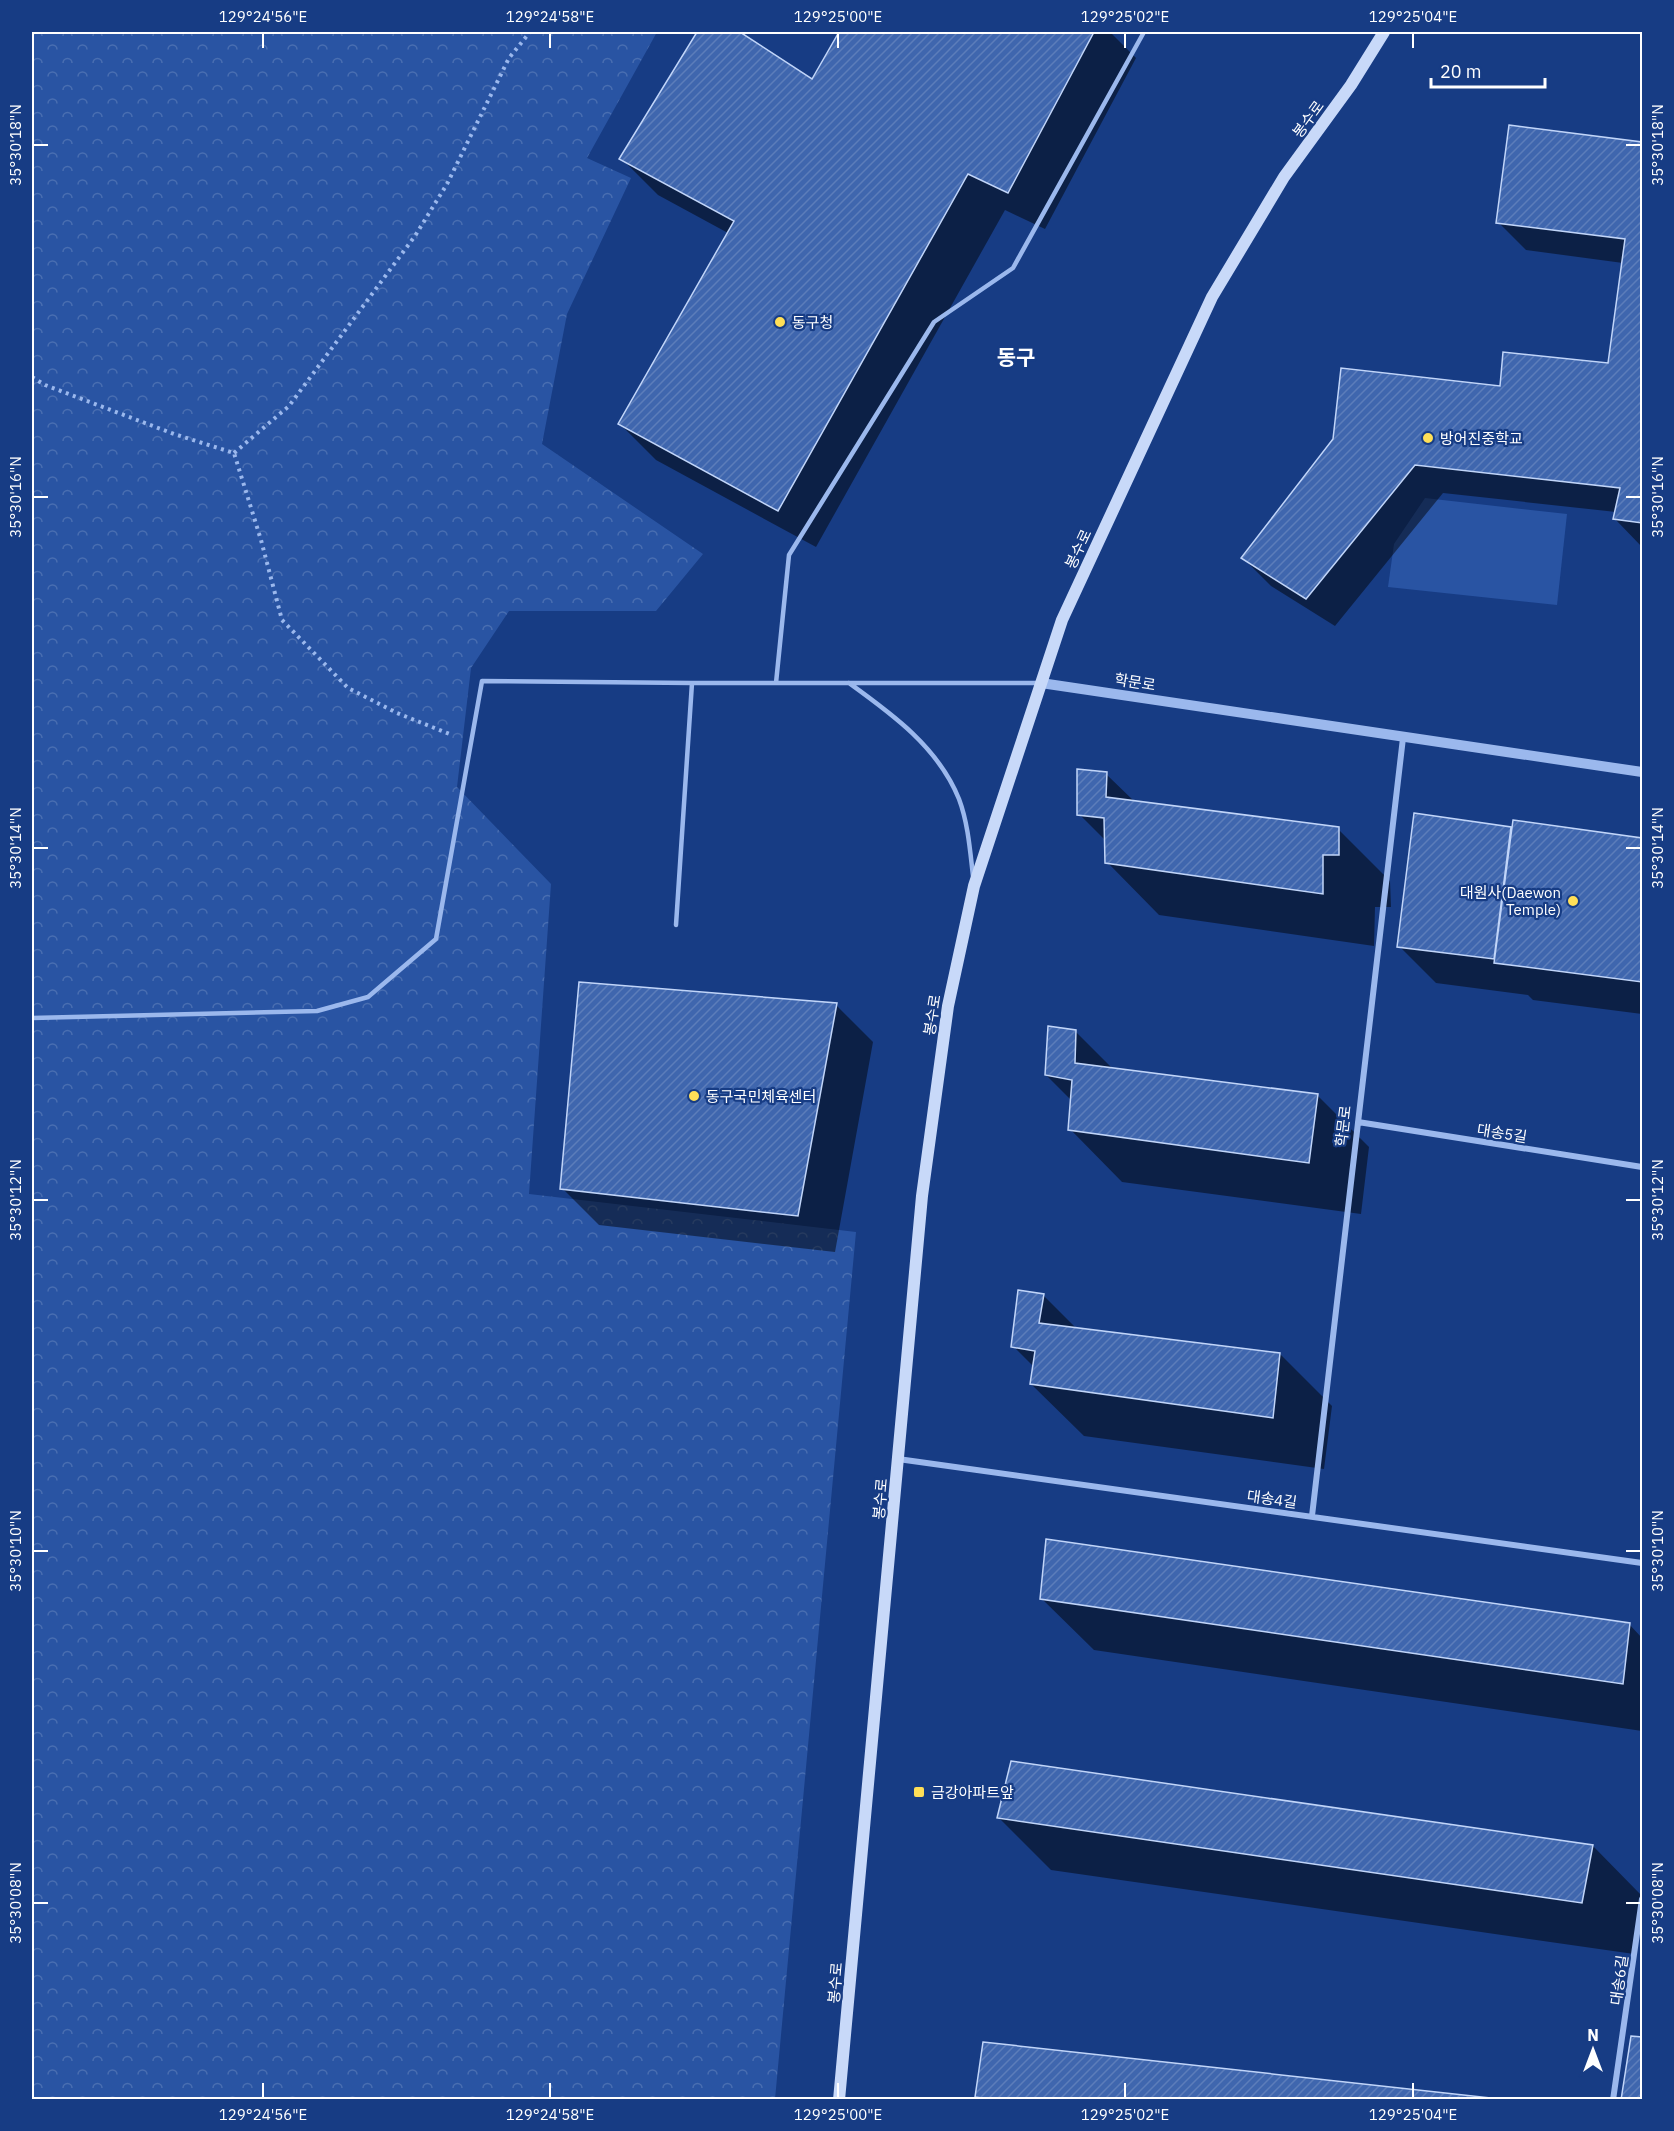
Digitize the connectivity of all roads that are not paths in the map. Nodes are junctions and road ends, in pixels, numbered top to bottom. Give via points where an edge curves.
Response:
1 (1144, 32) edge
2 (1384, 32) edge
3 (692, 683) junction
4 (776, 683) junction
5 (849, 683) junction
6 (1041, 683) junction
7 (1403, 738) junction
8 (1642, 772) edge
9 (974, 886) junction
10 (676, 925) dead end
11 (32, 1018) edge
12 (1358, 1122) junction
13 (1642, 1167) edge
14 (898, 1460) junction
15 (1312, 1516) junction
16 (1642, 1563) edge
17 (1642, 1899) edge
18 (839, 2100) edge
19 (1613, 2100) edge

1 - 4 lane via 1013,268 934,322 789,555
2 - 6 main road, 봉수로 via 1284,177 1212,297 1062,620
3 - 4 lane
3 - 10 lane
3 - 11 lane via 482,681 436,939 368,997 317,1011
4 - 5 lane
5 - 6 lane
5 - 9 lane via 917,736 942,770 958,798 968,835
6 - 7 street, 학문로
6 - 9 main road, 봉수로
7 - 8 street, 학문로
7 - 12 street, 학문로
9 - 14 main road, 봉수로 via 948,1006 922,1196
12 - 13 street, 대송5길
12 - 15 street, 학문로
14 - 15 street, 대송4길
14 - 18 main road, 봉수로
15 - 16 street, 대송4길
17 - 19 street, 대송6길

